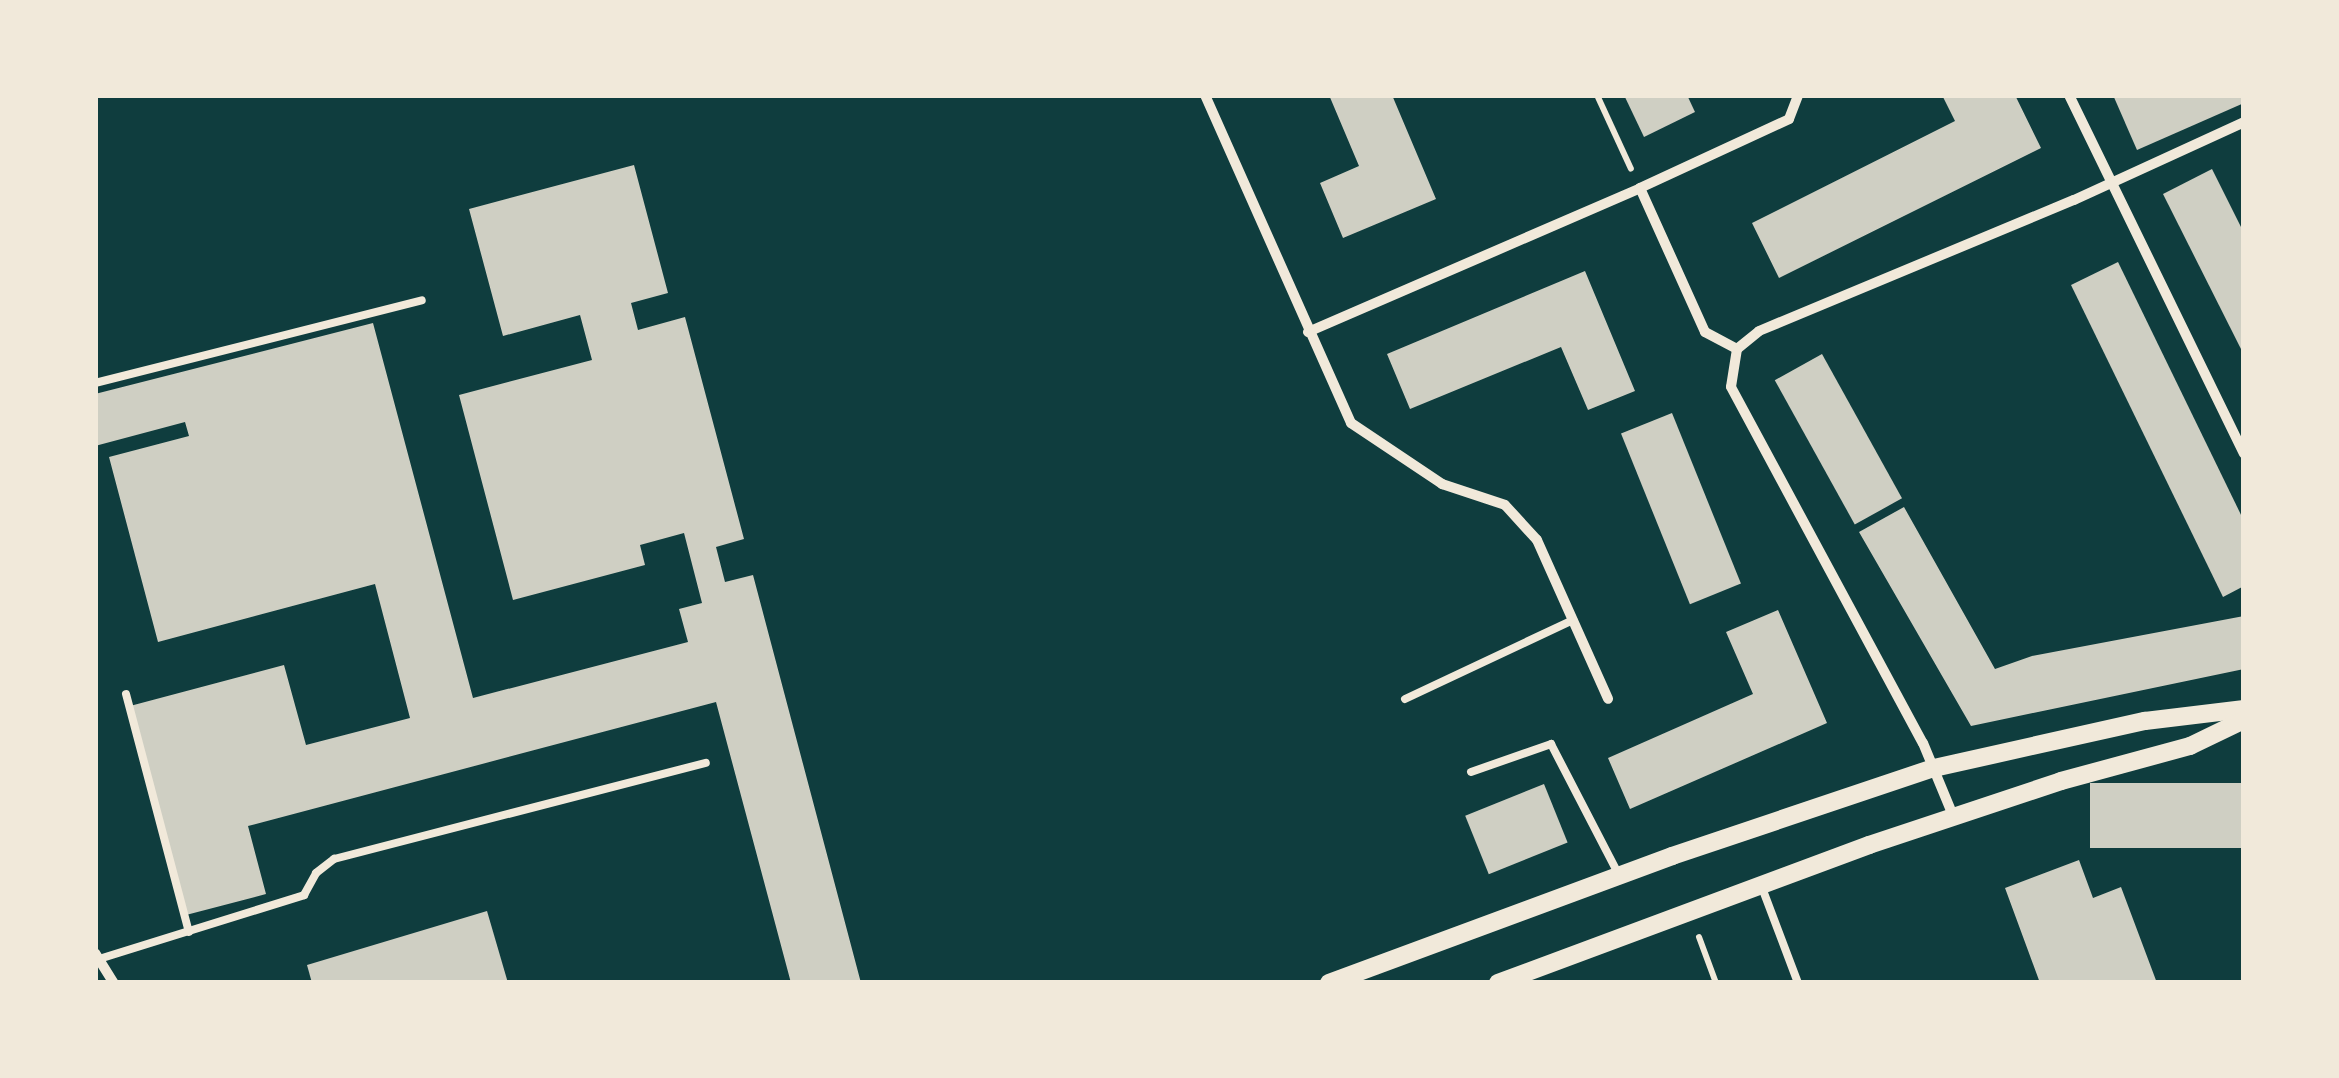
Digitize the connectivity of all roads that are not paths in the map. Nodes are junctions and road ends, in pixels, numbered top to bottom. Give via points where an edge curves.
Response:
1 (1205, 95) edge
2 (1798, 95) edge
3 (2068, 95) edge
4 (2244, 122) edge
5 (2112, 182) junction
6 (1640, 188) junction
7 (422, 300) dead end
8 (1308, 332) junction
9 (1737, 349) junction
10 (95, 384) edge
11 (2244, 423) edge
12 (2231, 430) junction
13 (2244, 454) edge
14 (1574, 620) junction
15 (126, 694) dead end
16 (1406, 700) dead end
17 (1608, 700) dead end
18 (2244, 710) edge
19 (2244, 720) edge
20 (706, 763) dead end
21 (1934, 768) junction
22 (1471, 772) dead end
23 (1954, 818) junction
24 (1619, 876) junction
25 (1761, 885) junction
26 (189, 932) junction
27 (97, 956) edge
28 (114, 983) edge
29 (1330, 983) edge
30 (1498, 983) edge
31 (1798, 983) edge

1 - 8 street
2 - 6 street via 1789,120
3 - 5 street
4 - 5 street
5 - 9 street via 1758,330
5 - 12 street
6 - 8 street
6 - 9 street via 1705,332
7 - 10 lane
8 - 14 street via 1351,423 1442,484 1505,505 1537,540
9 - 21 street via 1731,387
11 - 12 street
12 - 13 street
14 - 16 lane
14 - 17 street
15 - 26 lane
18 - 21 street via 2145,721
19 - 23 street via 2190,746
20 - 26 lane via 334,859 304,895
21 - 23 street
21 - 24 street
22 - 24 lane via 1551,744
23 - 25 street
24 - 29 street
25 - 30 street
25 - 31 lane
26 - 27 lane
27 - 28 street

